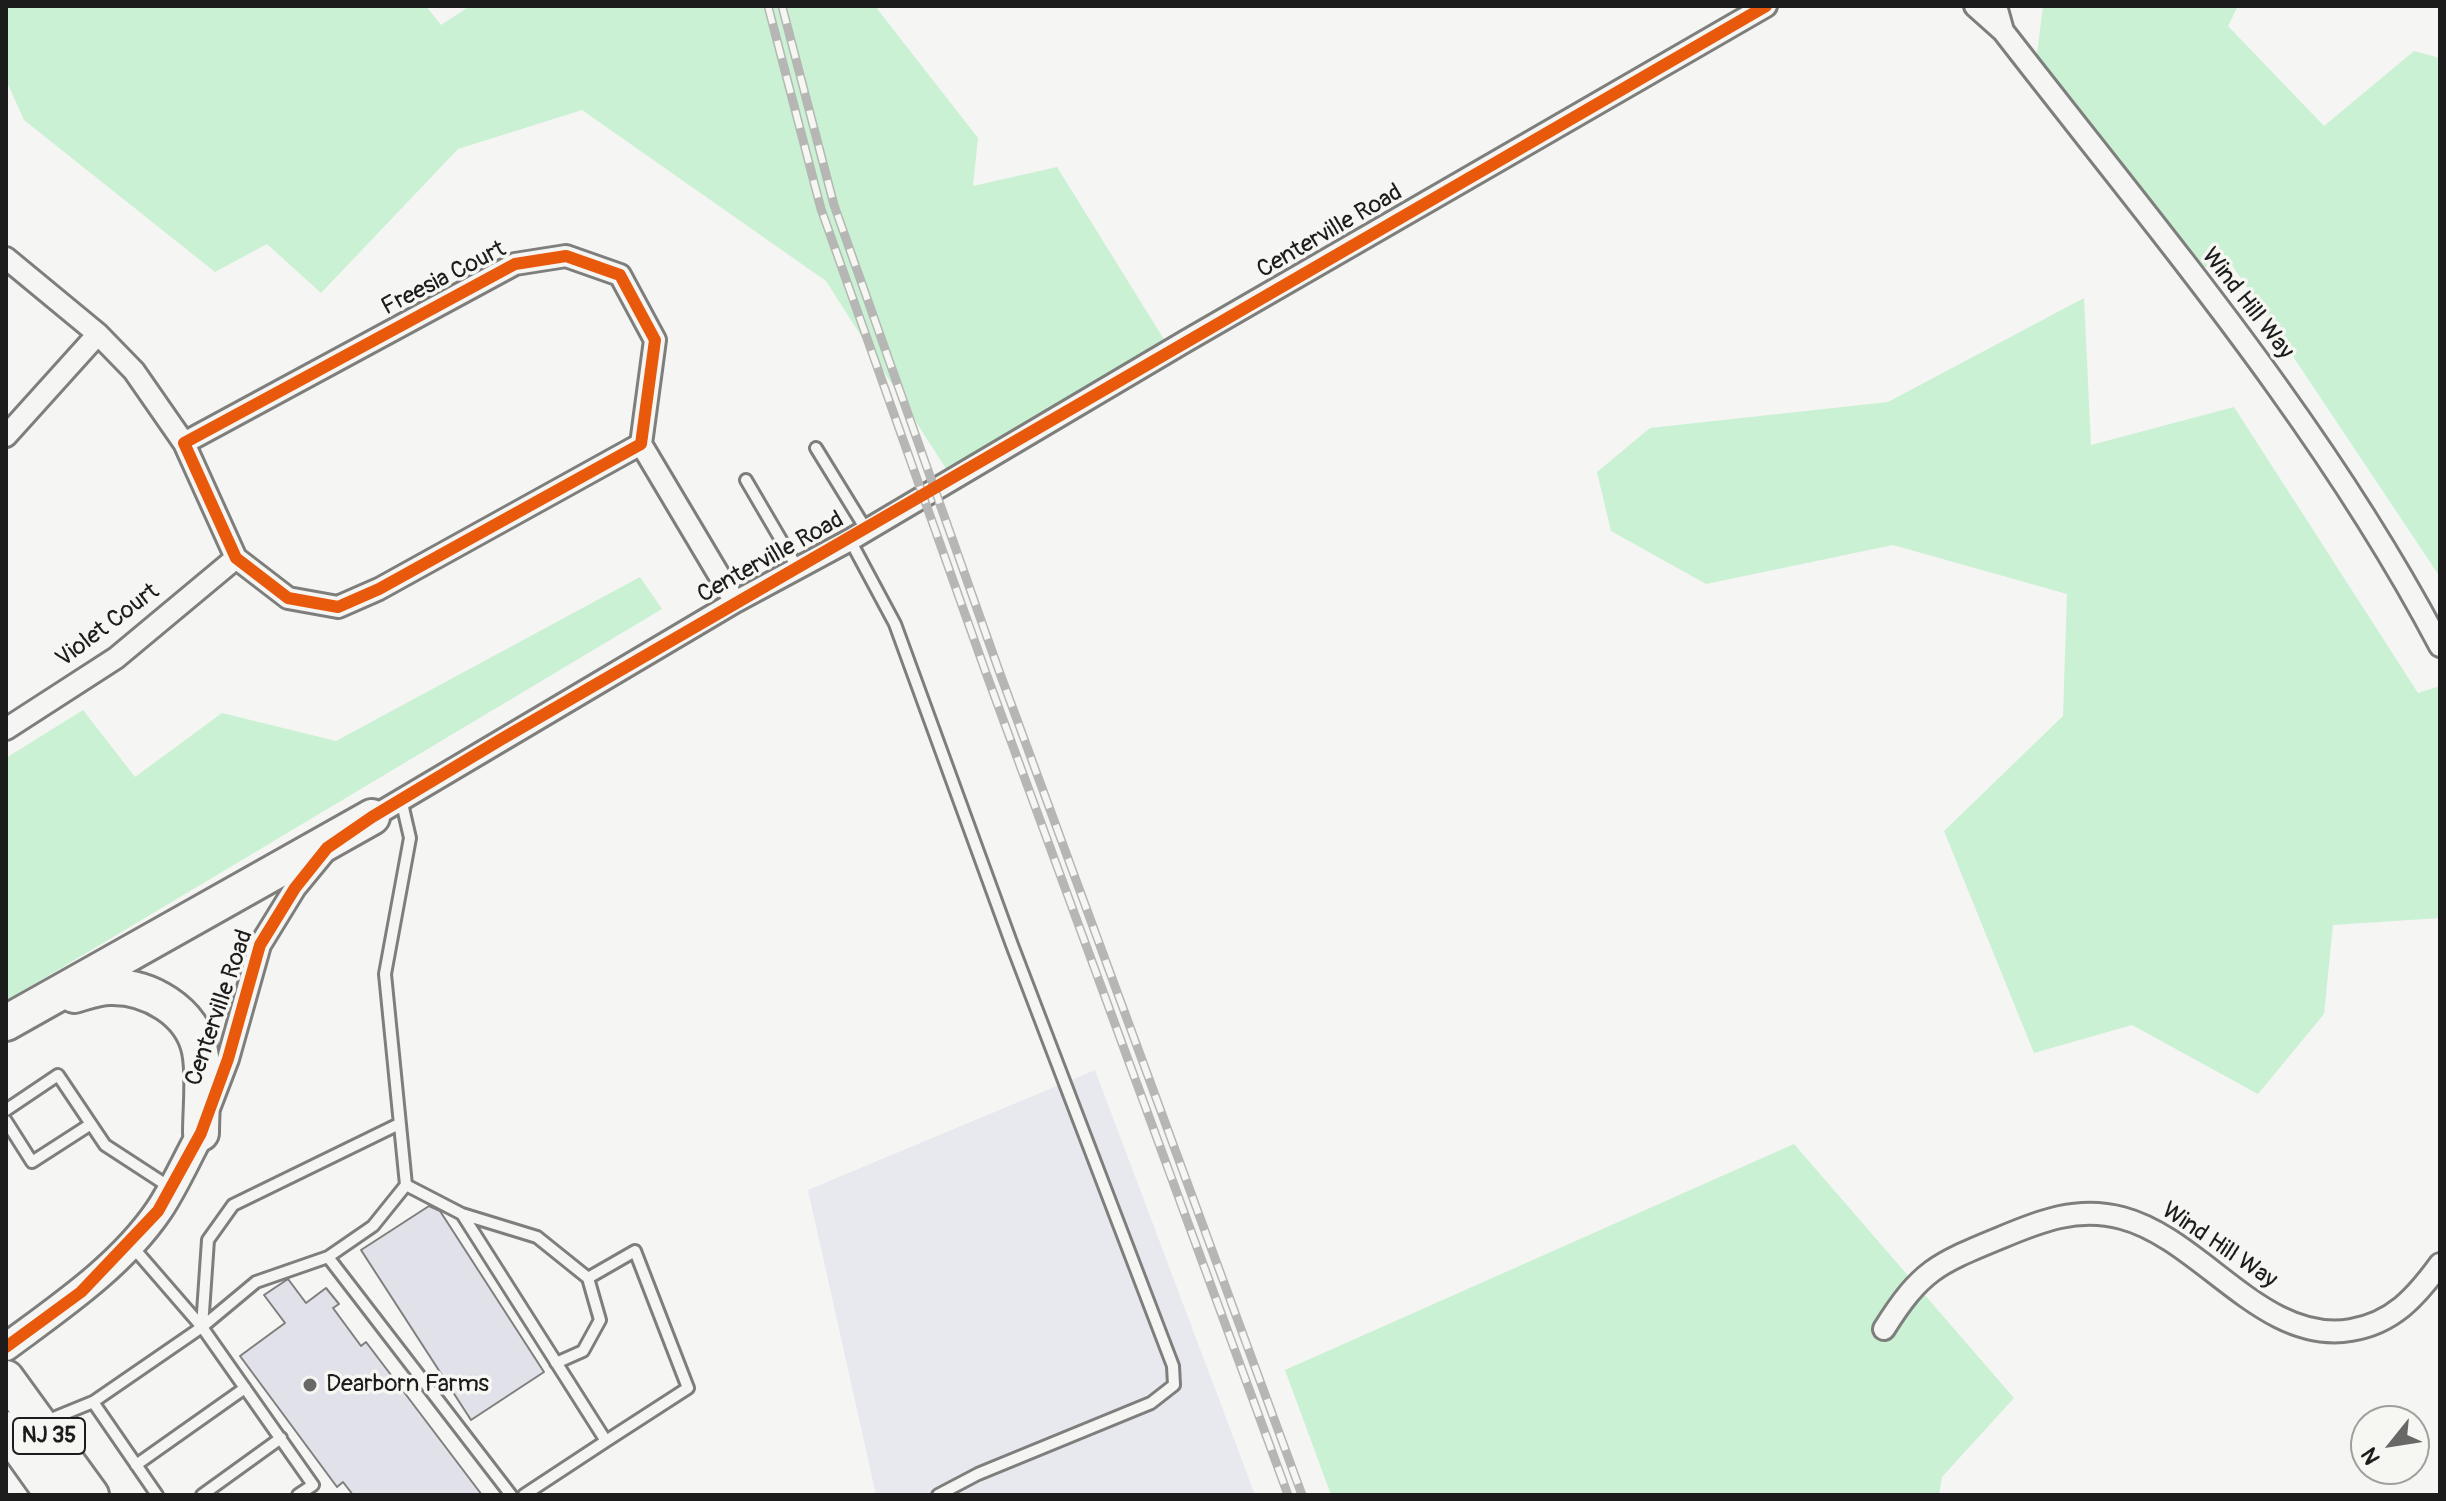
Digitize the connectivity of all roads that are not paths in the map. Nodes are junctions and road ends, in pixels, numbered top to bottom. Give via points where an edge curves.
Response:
1 (1975, 6) edge
2 (1996, 6) edge
3 (1755, 9) edge
4 (2003, 31) junction
5 (6, 258) edge
6 (98, 334) junction
7 (6, 436) edge
8 (184, 443) junction
9 (641, 444) junction
10 (816, 448) dead end
11 (746, 480) dead end
12 (858, 536) junction
13 (236, 558) junction
14 (798, 569) junction
15 (735, 602) junction
16 (2440, 646) edge
17 (6, 729) edge
18 (386, 808) junction
19 (20, 1014) edge
20 (6, 1110) edge
21 (6, 1121) edge
22 (91, 1124) junction
23 (399, 1124) junction
24 (201, 1133) junction
25 (406, 1185) junction
26 (171, 1188) junction
27 (462, 1214) junction
28 (129, 1244) junction
29 (328, 1257) junction
30 (2440, 1264) edge
31 (588, 1278) junction
32 (202, 1327) junction
33 (1884, 1329) dead end
34 (6, 1347) edge
35 (556, 1363) junction
36 (6, 1378) edge
37 (245, 1388) junction
38 (93, 1402) junction
39 (40, 1424) junction
40 (6, 1429) edge
41 (281, 1438) junction
42 (606, 1441) junction
43 (136, 1465) junction
44 (53, 1495) edge
45 (91, 1495) edge
46 (157, 1495) edge
47 (202, 1495) edge
48 (298, 1495) edge
49 (511, 1495) edge
50 (524, 1495) edge
51 (938, 1495) edge

1 - 4 street
2 - 4 street, Wind Hill Way
3 - 12 street, Centerville Road
4 - 16 street, Wind Hill Way via 2289,403 2354,498
5 - 6 street
6 - 7 street
6 - 8 street via 134,371
8 - 9 street, Freesia Court via 515,264 566,256 620,275 655,340
8 - 13 street
9 - 13 street via 338,607 288,598
9 - 15 street
10 - 12 lane
11 - 14 lane
12 - 14 street, Centerville Road
12 - 51 lane via 1173,1366 1174,1385 1151,1403
13 - 17 street, Violet Court via 116,658
14 - 15 street, Centerville Road
15 - 18 street, Centerville Road
18 - 19 highway
18 - 23 lane via 410,838 385,974
18 - 24 street, Centerville Road via 327,848 260,945
19 - 24 highway via 107,987 138,990 169,1006 199,1046
20 - 22 lane via 58,1075
21 - 22 lane via 32,1162
22 - 26 lane via 105,1145
23 - 25 lane
23 - 32 lane via 233,1205 208,1240
24 - 26 street, Centerville Road
25 - 27 lane
25 - 29 lane via 373,1226
26 - 28 street, Centerville Road
27 - 31 lane via 537,1237
27 - 35 lane
28 - 32 lane
28 - 34 street, Centerville Road via 81,1292
29 - 32 lane via 256,1282
29 - 49 lane
30 - 33 street, Wind Hill Way via 2405,1307 2385,1320 2320,1331 2272,1313 2144,1226 2099,1214 2061,1216 2038,1221 1933,1269 1908,1290
31 - 35 lane via 600,1320 583,1351
31 - 42 lane via 635,1251 688,1388
32 - 37 lane
32 - 38 lane
35 - 42 lane
36 - 39 highway, NJ 35
37 - 41 lane
37 - 43 lane
38 - 39 lane
38 - 43 lane
39 - 45 highway, NJ 35
40 - 44 highway, NJ 35
41 - 47 lane
41 - 48 lane via 313,1485
42 - 50 lane
43 - 46 lane

